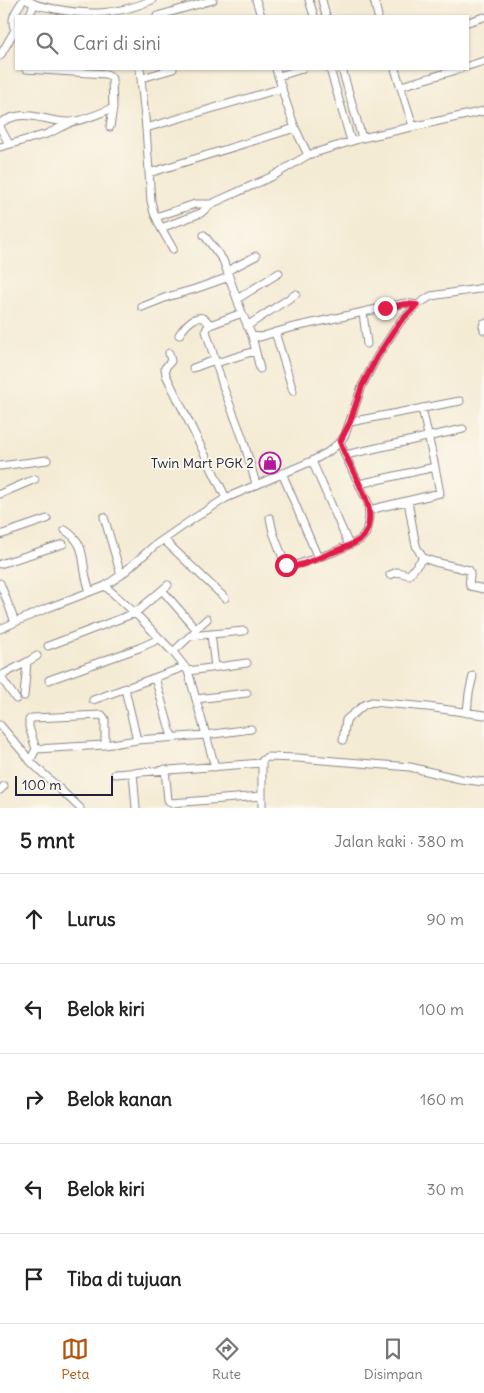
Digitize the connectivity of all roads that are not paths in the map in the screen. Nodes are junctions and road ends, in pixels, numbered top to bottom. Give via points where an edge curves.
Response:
1 (23, 0) edge
2 (27, 0) edge
3 (152, 0) edge
4 (214, 0) edge
5 (256, 0) edge
6 (317, 0) edge
7 (322, 0) edge
8 (374, 0) edge
9 (309, 1) edge
10 (34, 5) junction
11 (29, 15) edge
12 (161, 15) edge
13 (261, 15) edge
14 (314, 15) edge
15 (326, 15) edge
16 (378, 15) edge
17 (484, 17) edge
18 (469, 22) edge
19 (15, 30) edge
20 (0, 56) edge
21 (484, 62) edge
22 (469, 66) edge
23 (42, 70) edge
24 (140, 70) edge
25 (170, 70) edge
26 (294, 70) edge
27 (330, 70) edge
28 (342, 70) edge
29 (395, 70) edge
30 (457, 70) edge
31 (278, 72) edge
32 (142, 78) junction
33 (401, 86) junction
34 (282, 88) junction
35 (113, 108) junction
36 (484, 111) edge
37 (70, 122) junction
38 (0, 124) edge
39 (412, 126) junction
40 (110, 127) dead end
41 (146, 128) junction
42 (295, 128) junction
43 (362, 138) junction
44 (351, 141) junction
45 (9, 144) junction
46 (0, 147) edge
47 (308, 156) junction
48 (149, 173) junction
49 (211, 204) junction
50 (156, 217) junction
51 (161, 228) junction
52 (204, 235) dead end
53 (173, 249) dead end
54 (256, 256) dead end
55 (278, 273) dead end
56 (228, 274) junction
57 (484, 287) edge
58 (296, 294) dead end
59 (237, 299) junction
60 (417, 305) junction
61 (142, 307) dead end
62 (242, 313) junction
63 (363, 313) junction
64 (484, 324) edge
65 (210, 325) junction
66 (247, 326) junction
67 (484, 330) edge
68 (275, 332) junction
69 (180, 335) dead end
70 (252, 336) junction
71 (367, 344) dead end
72 (255, 351) junction
73 (169, 353) dead end
74 (215, 362) junction
75 (193, 368) dead end
76 (260, 369) dead end
77 (293, 391) dead end
78 (460, 401) dead end
79 (422, 408) junction
80 (350, 422) junction
81 (463, 429) dead end
82 (428, 437) junction
83 (340, 442) junction
84 (345, 455) junction
85 (47, 460) dead end
86 (312, 460) junction
87 (0, 466) edge
88 (435, 467) junction
89 (282, 473) junction
90 (35, 479) dead end
91 (256, 484) junction
92 (359, 484) junction
93 (0, 494) edge
94 (226, 498) junction
95 (408, 501) junction
96 (369, 510) junction
97 (104, 517) dead end
98 (270, 518) dead end
99 (47, 519) dead end
100 (65, 530) dead end
101 (0, 534) edge
102 (164, 540) junction
103 (63, 544) dead end
104 (349, 545) junction
105 (318, 558) junction
106 (424, 558) junction
107 (0, 564) edge
108 (122, 575) junction
109 (390, 575) dead end
110 (0, 583) edge
111 (105, 586) junction
112 (484, 589) edge
113 (90, 592) junction
114 (225, 598) dead end
115 (135, 613) junction
116 (207, 619) dead end
117 (15, 622) junction
118 (0, 629) edge
119 (244, 631) dead end
120 (194, 632) junction
121 (211, 634) junction
122 (159, 639) junction
123 (48, 646) dead end
124 (173, 652) junction
125 (37, 656) dead end
126 (27, 662) junction
127 (247, 664) dead end
128 (215, 667) junction
129 (186, 669) junction
130 (0, 676) edge
131 (474, 676) dead end
132 (155, 678) junction
133 (49, 680) dead end
134 (125, 689) junction
135 (247, 693) dead end
136 (24, 696) dead end
137 (16, 699) dead end
138 (196, 699) junction
139 (94, 700) dead end
140 (467, 713) junction
141 (484, 715) edge
142 (0, 725) edge
143 (251, 730) dead end
144 (206, 735) junction
145 (172, 737) junction
146 (136, 740) junction
147 (343, 740) dead end
148 (105, 745) junction
149 (36, 749) junction
150 (30, 760) junction
151 (262, 763) junction
152 (214, 767) junction
153 (165, 769) junction
154 (133, 772) junction
155 (115, 774) dead end
156 (484, 782) edge
157 (262, 796) junction
158 (79, 807) edge
159 (68, 808) edge
160 (136, 808) edge
161 (262, 808) edge

1 - 19 street via 13,18
2 - 10 street
3 - 10 street via 126,10 99,13 77,13
4 - 12 street
5 - 13 street
6 - 9 street
7 - 15 street
8 - 16 street
9 - 14 street
10 - 11 street
17 - 18 street
19 - 20 street
21 - 22 street
23 - 35 street via 110,76
24 - 32 street
25 - 32 street
26 - 31 street
27 - 44 street
28 - 43 street
29 - 33 street
30 - 33 street
31 - 34 street
32 - 41 street
33 - 39 street
34 - 41 street
34 - 42 street
35 - 37 street
35 - 40 street
36 - 39 street
37 - 38 street via 22,115
37 - 45 street via 47,134
38 - 45 street
39 - 43 street
41 - 48 street
42 - 47 street
42 - 48 street
43 - 44 street
44 - 47 street
45 - 46 street
47 - 49 street
48 - 50 street
49 - 50 street via 195,204
49 - 51 street via 201,213
50 - 51 street
51 - 53 street
52 - 56 street via 221,257
54 - 56 street
55 - 59 street
56 - 59 street
56 - 61 street via 210,285
57 - 60 street via 431,296
58 - 66 street
59 - 62 street
60 - 63 street via 405,304
60 - 80 street via 400,322 377,357 362,386
62 - 65 street
62 - 66 street
63 - 68 street
63 - 71 street
64 - 67 street
65 - 69 street via 206,319 196,318
65 - 74 street via 206,331
66 - 70 street
68 - 70 street
68 - 77 street
70 - 72 street
72 - 74 street
72 - 76 street
73 - 94 street via 171,361 165,368 166,375
74 - 75 street
74 - 91 street
78 - 79 street
79 - 80 street
79 - 82 street
80 - 83 street
81 - 82 street
82 - 84 street
82 - 88 street
83 - 84 street
83 - 86 street
84 - 92 street
85 - 87 street
86 - 89 street
86 - 104 street
88 - 92 street
88 - 95 street via 440,493
89 - 91 street
89 - 105 street
90 - 93 street
91 - 94 street
92 - 96 street
94 - 102 street
95 - 96 street
95 - 106 street via 415,541
96 - 104 street via 366,533
97 - 108 street
98 - 105 street via 272,532 286,565 293,567
99 - 101 street
100 - 113 street via 76,539 82,552
102 - 108 street
102 - 114 street
103 - 107 street
104 - 105 street
106 - 109 street via 409,575 398,572
106 - 112 street via 469,570 470,586
108 - 111 street
110 - 117 street
111 - 113 street
111 - 115 street
113 - 117 street
115 - 120 street via 165,587
115 - 122 street
115 - 123 street
116 - 120 street
117 - 118 street
119 - 121 street
120 - 121 street
120 - 124 street
121 - 128 street
122 - 124 street
122 - 133 street
124 - 129 street
125 - 126 street
126 - 130 street
126 - 136 street
127 - 128 street
128 - 129 street
129 - 132 street
129 - 138 street
130 - 137 street
131 - 140 street
132 - 134 street
132 - 145 street
134 - 139 street
134 - 146 street
135 - 138 street
138 - 144 street
140 - 141 street
140 - 147 street via 372,702 346,720
142 - 150 street
143 - 144 street
144 - 145 street
144 - 152 street
145 - 146 street
146 - 148 street
148 - 149 street
148 - 149 street via 105,719 102,715 32,718 29,727
149 - 150 street
150 - 158 street
151 - 152 street
151 - 156 street via 267,757 410,767
151 - 157 street
152 - 153 street
153 - 154 street
153 - 157 street via 171,804
154 - 155 street
154 - 160 street
157 - 161 street
158 - 159 street

